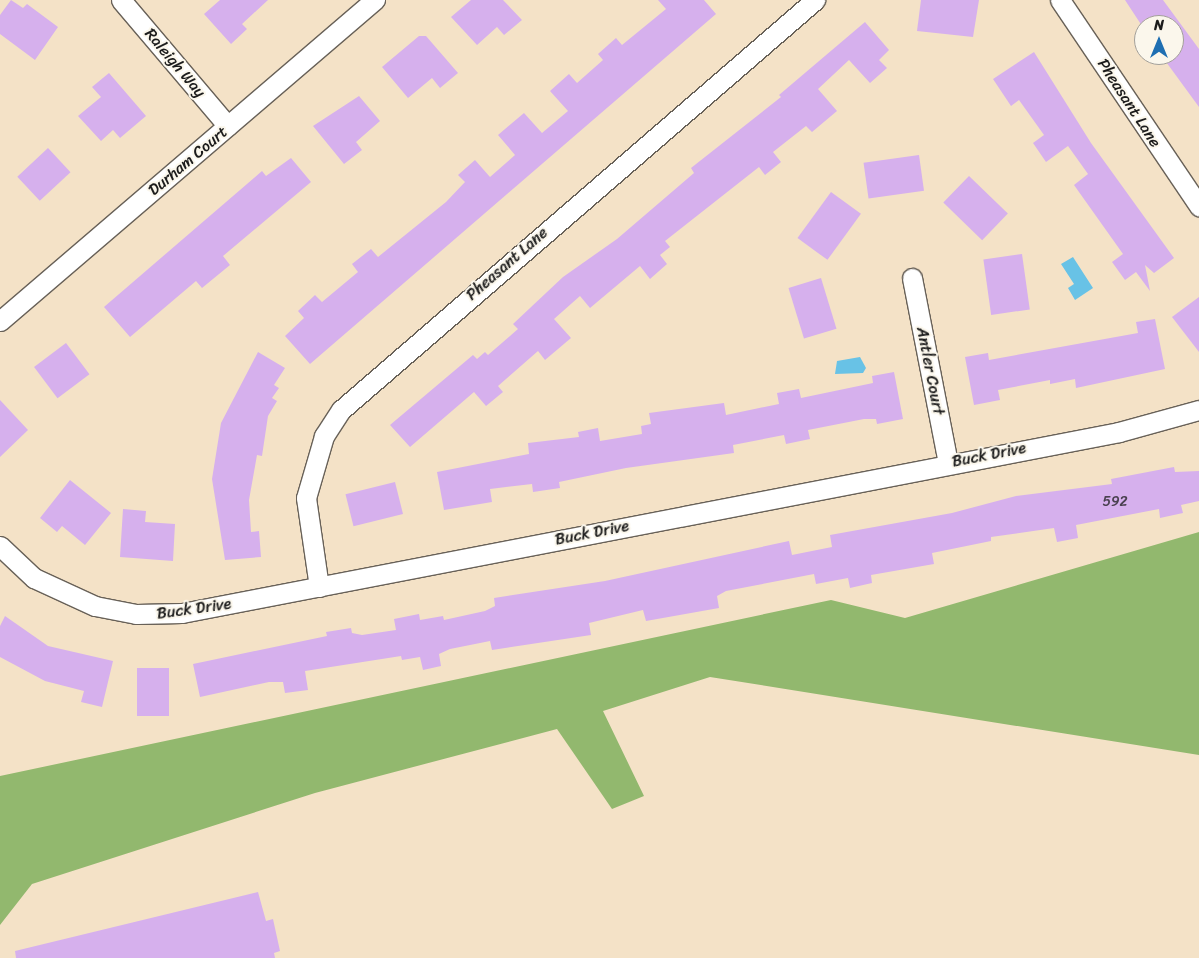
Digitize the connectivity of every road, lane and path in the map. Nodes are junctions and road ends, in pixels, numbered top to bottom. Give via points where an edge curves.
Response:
1 (121, 0) edge
2 (375, 0) edge
3 (816, 0) edge
4 (1060, 0) edge
5 (228, 126) junction
6 (1199, 206) edge
7 (912, 278) dead end
8 (0, 320) edge
9 (1199, 410) edge
10 (948, 463) junction
11 (0, 546) edge
12 (319, 587) junction

1 - 5 street, Raleigh Way
2 - 5 street, Durham Court
3 - 12 street, Pheasant Lane via 341,410 324,436 306,498
4 - 6 street, Pheasant Lane
5 - 8 street, Durham Court
7 - 10 street, Antler Court
9 - 10 street, Buck Drive via 1119,432
10 - 12 street, Buck Drive
11 - 12 street, Buck Drive via 49,587 95,606 136,614 182,613

